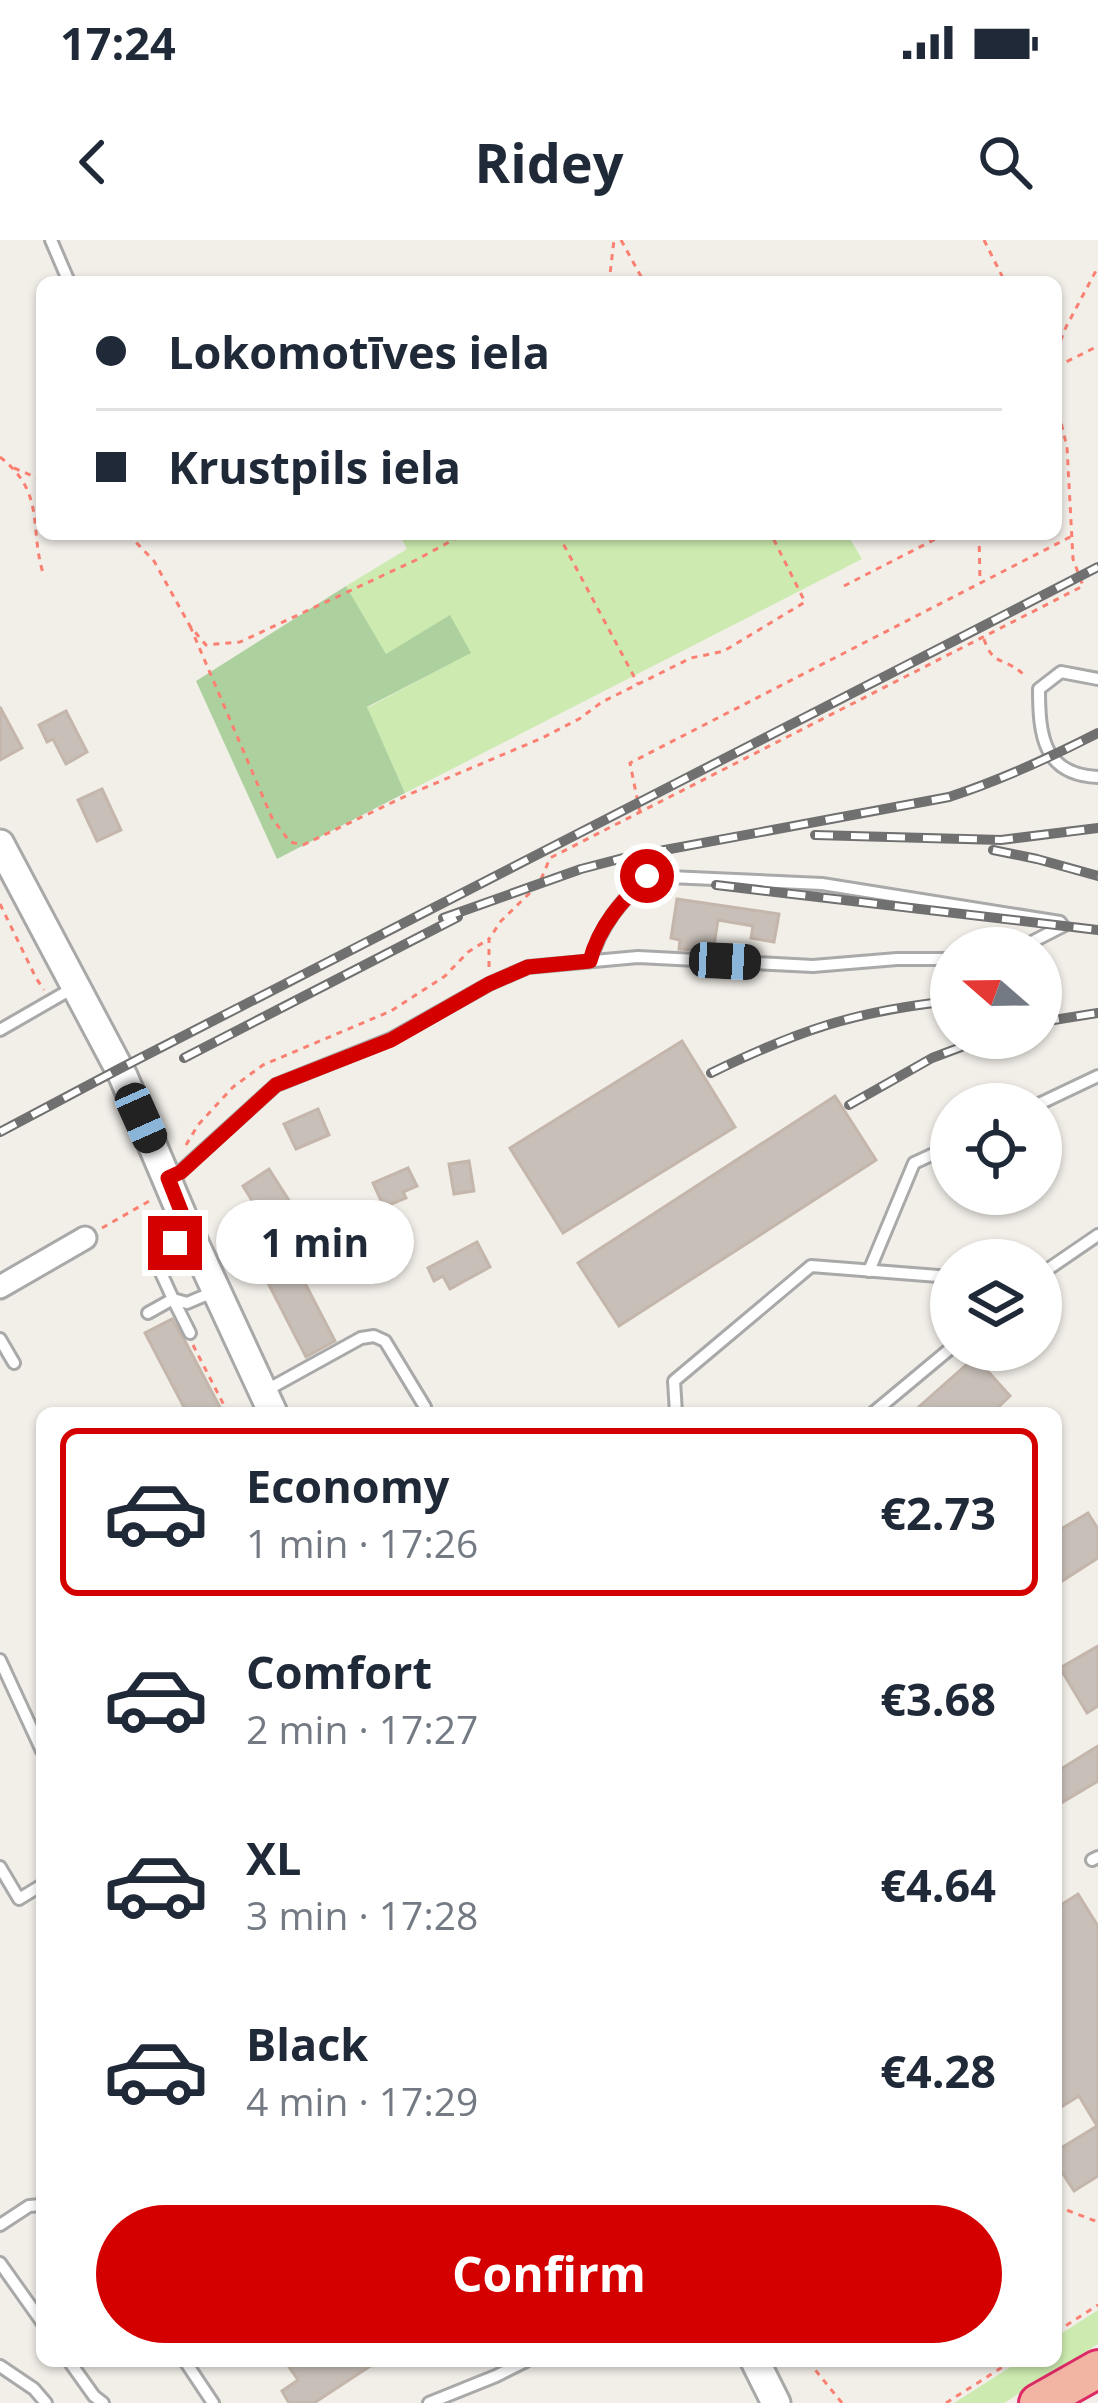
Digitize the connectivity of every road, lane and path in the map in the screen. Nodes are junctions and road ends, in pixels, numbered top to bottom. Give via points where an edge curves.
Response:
1 (51, 240) edge
2 (618, 240) edge
3 (984, 240) edge
4 (1098, 267) edge
5 (66, 276) edge
6 (608, 276) edge
7 (640, 276) edge
8 (1002, 276) edge
9 (1062, 337) edge
10 (1098, 346) edge
11 (1062, 364) edge
12 (1062, 427) edge
13 (0, 457) edge
14 (12, 467) junction
15 (1068, 474) junction
16 (36, 477) edge
17 (1062, 477) edge
18 (36, 517) edge
19 (1073, 535) junction
20 (39, 540) edge
21 (134, 540) edge
22 (453, 540) edge
23 (561, 540) edge
24 (774, 540) edge
25 (933, 540) edge
26 (980, 540) edge
27 (43, 573) dead end
28 (980, 581) junction
29 (844, 586) dead end
30 (190, 626) junction
31 (983, 637) junction
32 (1098, 679) edge
33 (638, 684) junction
34 (1039, 689) junction
35 (1098, 777) edge
36 (640, 813) junction
37 (0, 844) edge
38 (0, 904) edge
39 (1061, 927) edge
40 (489, 939) junction
41 (930, 959) edge
42 (590, 961) junction
43 (489, 984) junction
44 (64, 993) junction
45 (0, 1030) edge
46 (1098, 1076) edge
47 (1062, 1093) edge
48 (187, 1144) dead end
49 (930, 1156) edge
50 (162, 1188) junction
51 (190, 1234) junction
52 (1098, 1235) edge
53 (85, 1238) joint
54 (1062, 1260) edge
55 (869, 1271) junction
56 (930, 1275) edge
57 (0, 1287) edge
58 (215, 1290) junction
59 (173, 1299) junction
60 (148, 1313) dead end
61 (190, 1333) joint
62 (0, 1339) edge
63 (14, 1363) dead end
64 (930, 1366) edge
65 (268, 1403) edge
66 (224, 1407) edge
67 (425, 1407) dead end
68 (676, 1407) edge
69 (880, 1407) edge
70 (0, 1660) edge
71 (36, 1738) edge
72 (0, 1867) edge
73 (36, 1889) edge
74 (36, 2205) edge
75 (1062, 2208) edge
76 (1098, 2213) edge
77 (1090, 2218) junction
78 (1098, 2222) edge
79 (0, 2225) edge
80 (0, 2263) edge
81 (1098, 2306) edge
82 (36, 2314) edge
83 (1062, 2328) edge
84 (0, 2366) edge
85 (73, 2367) edge
86 (188, 2367) edge
87 (514, 2367) edge
88 (758, 2367) edge
89 (813, 2367) edge
90 (1003, 2367) edge
91 (1098, 2369) edge
92 (46, 2403) edge
93 (103, 2403) edge
94 (213, 2403) edge
95 (429, 2403) edge
96 (776, 2403) edge
97 (842, 2403) edge
98 (946, 2403) edge
99 (1038, 2403) edge

1 - 5 lane
2 - 6 path
2 - 7 path
3 - 8 path
4 - 9 path
10 - 11 path
12 - 15 path
13 - 14 path
14 - 16 path
14 - 18 path
15 - 17 path
15 - 19 path
19 - 28 path
19 - 31 path via 1083,586
20 - 27 path
21 - 30 path
22 - 30 path via 240,641 206,645
23 - 33 path
24 - 33 path via 805,602 724,651
25 - 29 path
26 - 28 path
28 - 36 path via 630,763
30 - 33 path via 272,818 290,842 303,845 542,738
31 - 34 path via 988,654
31 - 36 path
32 - 34 lane via 1061,672
34 - 35 lane via 1039,728 1051,758 1069,772
36 - 40 path via 550,858 539,884
37 - 44 street
38 - 44 path via 35,978
39 - 42 lane via 823,884 647,876 620,903
40 - 43 path
40 - 48 path via 391,1011 263,1065 233,1087
41 - 42 lane via 813,966 638,956
42 - 43 lane via 528,967
43 - 50 lane via 391,1040 276,1085
44 - 45 lane
44 - 50 street via 123,1076
46 - 47 lane
49 - 55 lane via 914,1163
50 - 51 street
50 - 53 path
51 - 58 street
51 - 59 lane via 156,1262
52 - 54 lane
53 - 57 street
55 - 56 lane
55 - 68 lane via 811,1267 674,1381
58 - 59 lane via 187,1304
58 - 65 street
59 - 60 lane
59 - 61 lane
61 - 66 path
62 - 63 lane
64 - 69 lane
65 - 67 lane via 368,1336 385,1341
70 - 71 lane
72 - 73 lane via 19,1899
74 - 79 lane
75 - 77 path
76 - 77 path
77 - 78 path
80 - 82 lane
81 - 83 path
84 - 92 lane
85 - 93 lane
86 - 94 lane
87 - 95 lane
88 - 96 street
89 - 97 path
90 - 98 path
91 - 99 highway

